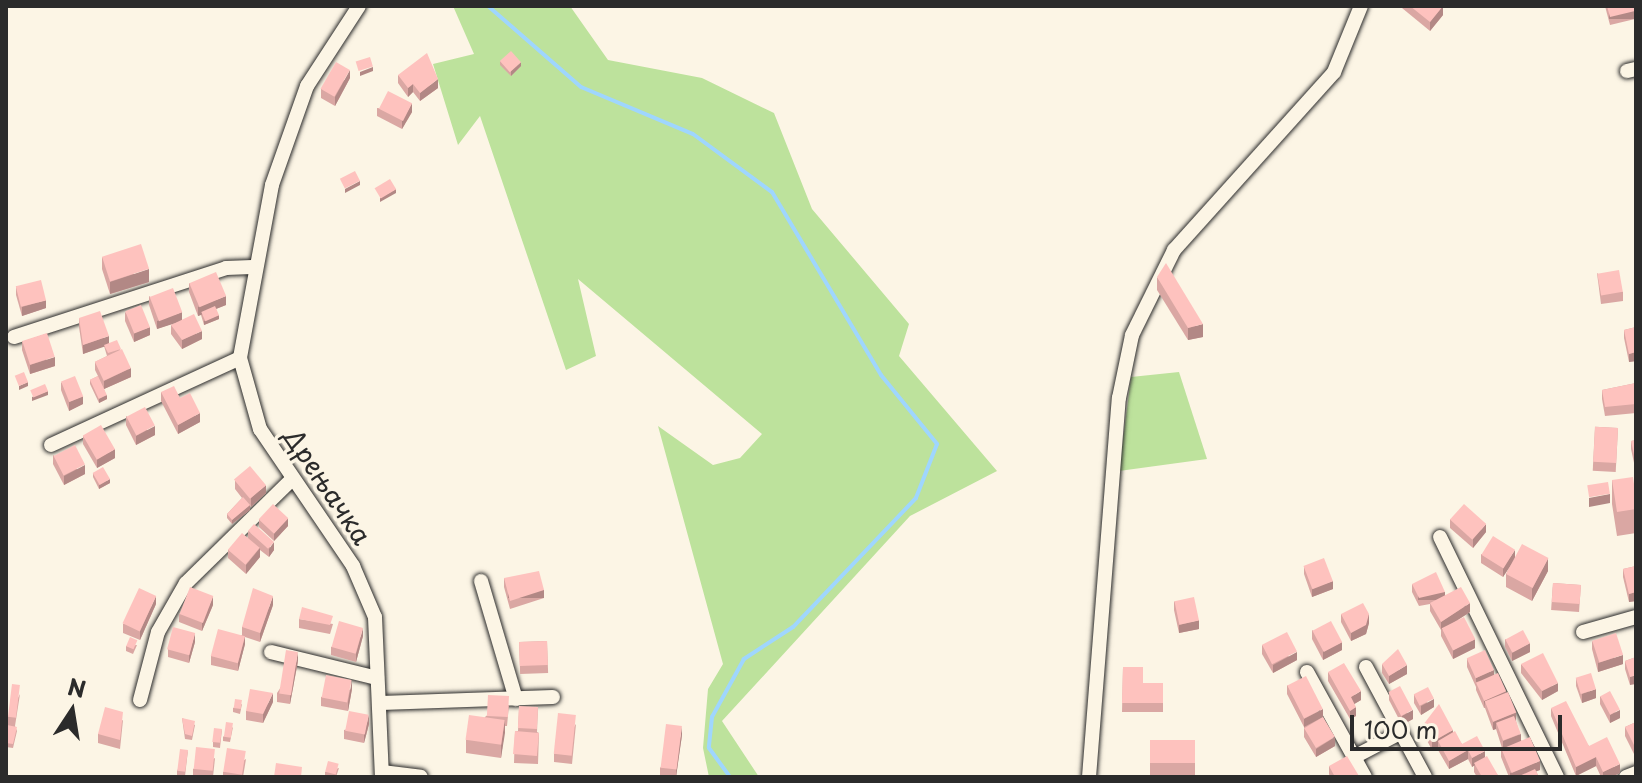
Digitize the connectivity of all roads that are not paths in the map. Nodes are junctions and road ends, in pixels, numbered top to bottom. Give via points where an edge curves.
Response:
1 (359, 6) edge
2 (1361, 6) edge
3 (252, 267) junction
4 (14, 337) dead end
5 (240, 358) junction
6 (51, 445) dead end
7 (291, 480) junction
8 (1440, 537) dead end
9 (481, 581) dead end
10 (1636, 617) edge
11 (1583, 632) dead end
12 (271, 652) dead end
13 (1366, 667) dead end
14 (1307, 672) dead end
15 (377, 678) junction
16 (553, 697) dead end
17 (516, 699) junction
18 (140, 700) dead end
19 (381, 703) junction
20 (1400, 733) junction
21 (1354, 757) junction
22 (1636, 773) edge
23 (382, 774) edge
24 (421, 777) edge
25 (1089, 777) edge
26 (1365, 777) edge
27 (1425, 777) edge
28 (1557, 777) edge
29 (1626, 777) edge

1 - 3 street, Дрењачка via 307,86
2 - 25 street via 1334,72 1174,250 1132,335 1118,411
3 - 4 street via 226,268
3 - 5 street, Дрењачка
5 - 6 street
5 - 7 street, Дрењачка via 260,429
7 - 15 street, Дрењачка via 364,591 375,617
7 - 18 street via 186,583 158,632
8 - 28 street
9 - 17 street
10 - 11 street
12 - 15 street
13 - 20 street
14 - 21 street
15 - 19 street, Дрењачка
16 - 17 street
17 - 19 street
19 - 23 street, Дрењачка
20 - 21 street
20 - 27 street
21 - 26 street
22 - 29 street
23 - 24 street

